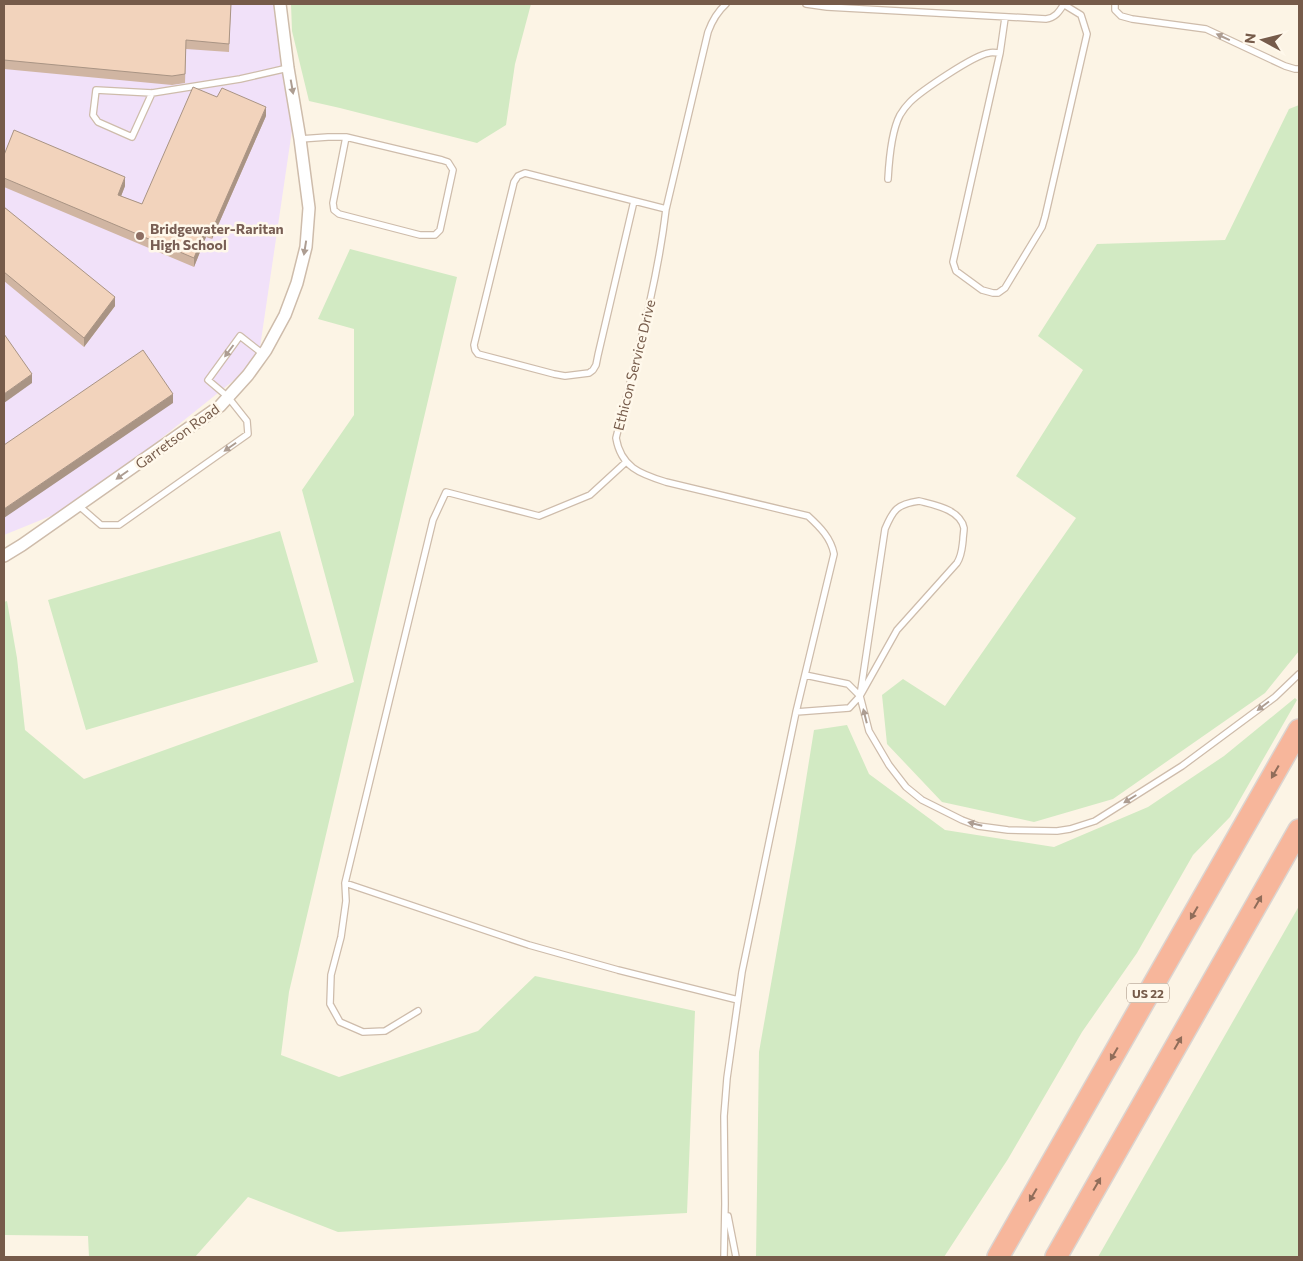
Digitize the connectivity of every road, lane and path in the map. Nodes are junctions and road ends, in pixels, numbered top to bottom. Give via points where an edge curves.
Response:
1 (280, 4) edge
2 (726, 4) edge
3 (806, 4) edge
4 (1063, 4) edge
5 (1115, 4) edge
6 (1005, 18) junction
7 (1000, 54) junction
8 (288, 68) junction
9 (1299, 69) edge
10 (152, 93) junction
11 (346, 137) junction
12 (300, 139) junction
13 (888, 179) dead end
14 (634, 201) junction
15 (666, 209) junction
16 (264, 354) junction
17 (228, 397) junction
18 (626, 462) junction
19 (78, 505) junction
20 (4, 556) edge
21 (1299, 674) edge
22 (805, 675) junction
23 (860, 696) junction
24 (796, 712) junction
25 (1299, 730) edge
26 (1299, 830) edge
27 (345, 883) junction
28 (738, 1000) junction
29 (418, 1011) dead end
30 (725, 1204) junction
31 (724, 1257) edge
32 (736, 1257) edge
33 (998, 1257) edge
34 (1056, 1257) edge

1 - 8 street, Garretson Road
2 - 15 lane, Ethicon Service Drive via 712,20 708,32
3 - 6 lane
4 - 6 lane via 1051,18
4 - 7 lane via 1081,15 1087,34 1045,217 1005,288 993,293 982,290 956,271 953,262
9 -> 5 lane via 1285,66 1206,29 1121,16 1115,10
6 - 7 lane
7 - 13 lane via 988,53 973,59 909,102 896,124
8 - 10 lane
8 -> 12 street, Garretson Road
10 - 10 lane via 132,137 98,122 94,115 96,90
11 - 11 lane via 448,162 453,170 440,230 435,235 420,235 338,214 334,210
11 - 12 lane
12 -> 16 street, Garretson Road via 308,208 306,247 285,316
14 - 14 lane via 520,174 514,182 474,345 478,354 560,375 594,370
14 - 15 lane
15 - 18 lane, Ethicon Service Drive via 650,296 616,438
16 - 17 street, Garretson Road
16 -> 17 lane via 240,336 208,380
17 -> 19 street, Garretson Road via 220,406
17 -> 19 lane via 246,421 248,434 120,525 101,525
18 - 22 lane via 644,476 808,516 820,527 834,554
18 - 27 lane via 590,495 539,516 446,492 433,520
19 - 20 street, Garretson Road
21 -> 23 lane via 1275,697 1182,766 1095,821 1057,831 978,826 922,800 906,787 869,731
22 - 23 lane via 848,684
22 - 24 lane
23 - 23 lane via 897,630 961,556 964,529 961,521 942,508 919,501 909,502 891,514 884,529
23 - 24 lane via 849,708
24 - 28 lane
25 -> 33 highway, US 22
34 -> 26 highway
27 - 28 lane via 529,945
27 - 29 lane via 341,937 331,975 330,1004 340,1022 363,1032 384,1031
28 - 30 lane via 724,1116
30 - 31 lane
30 - 32 lane

